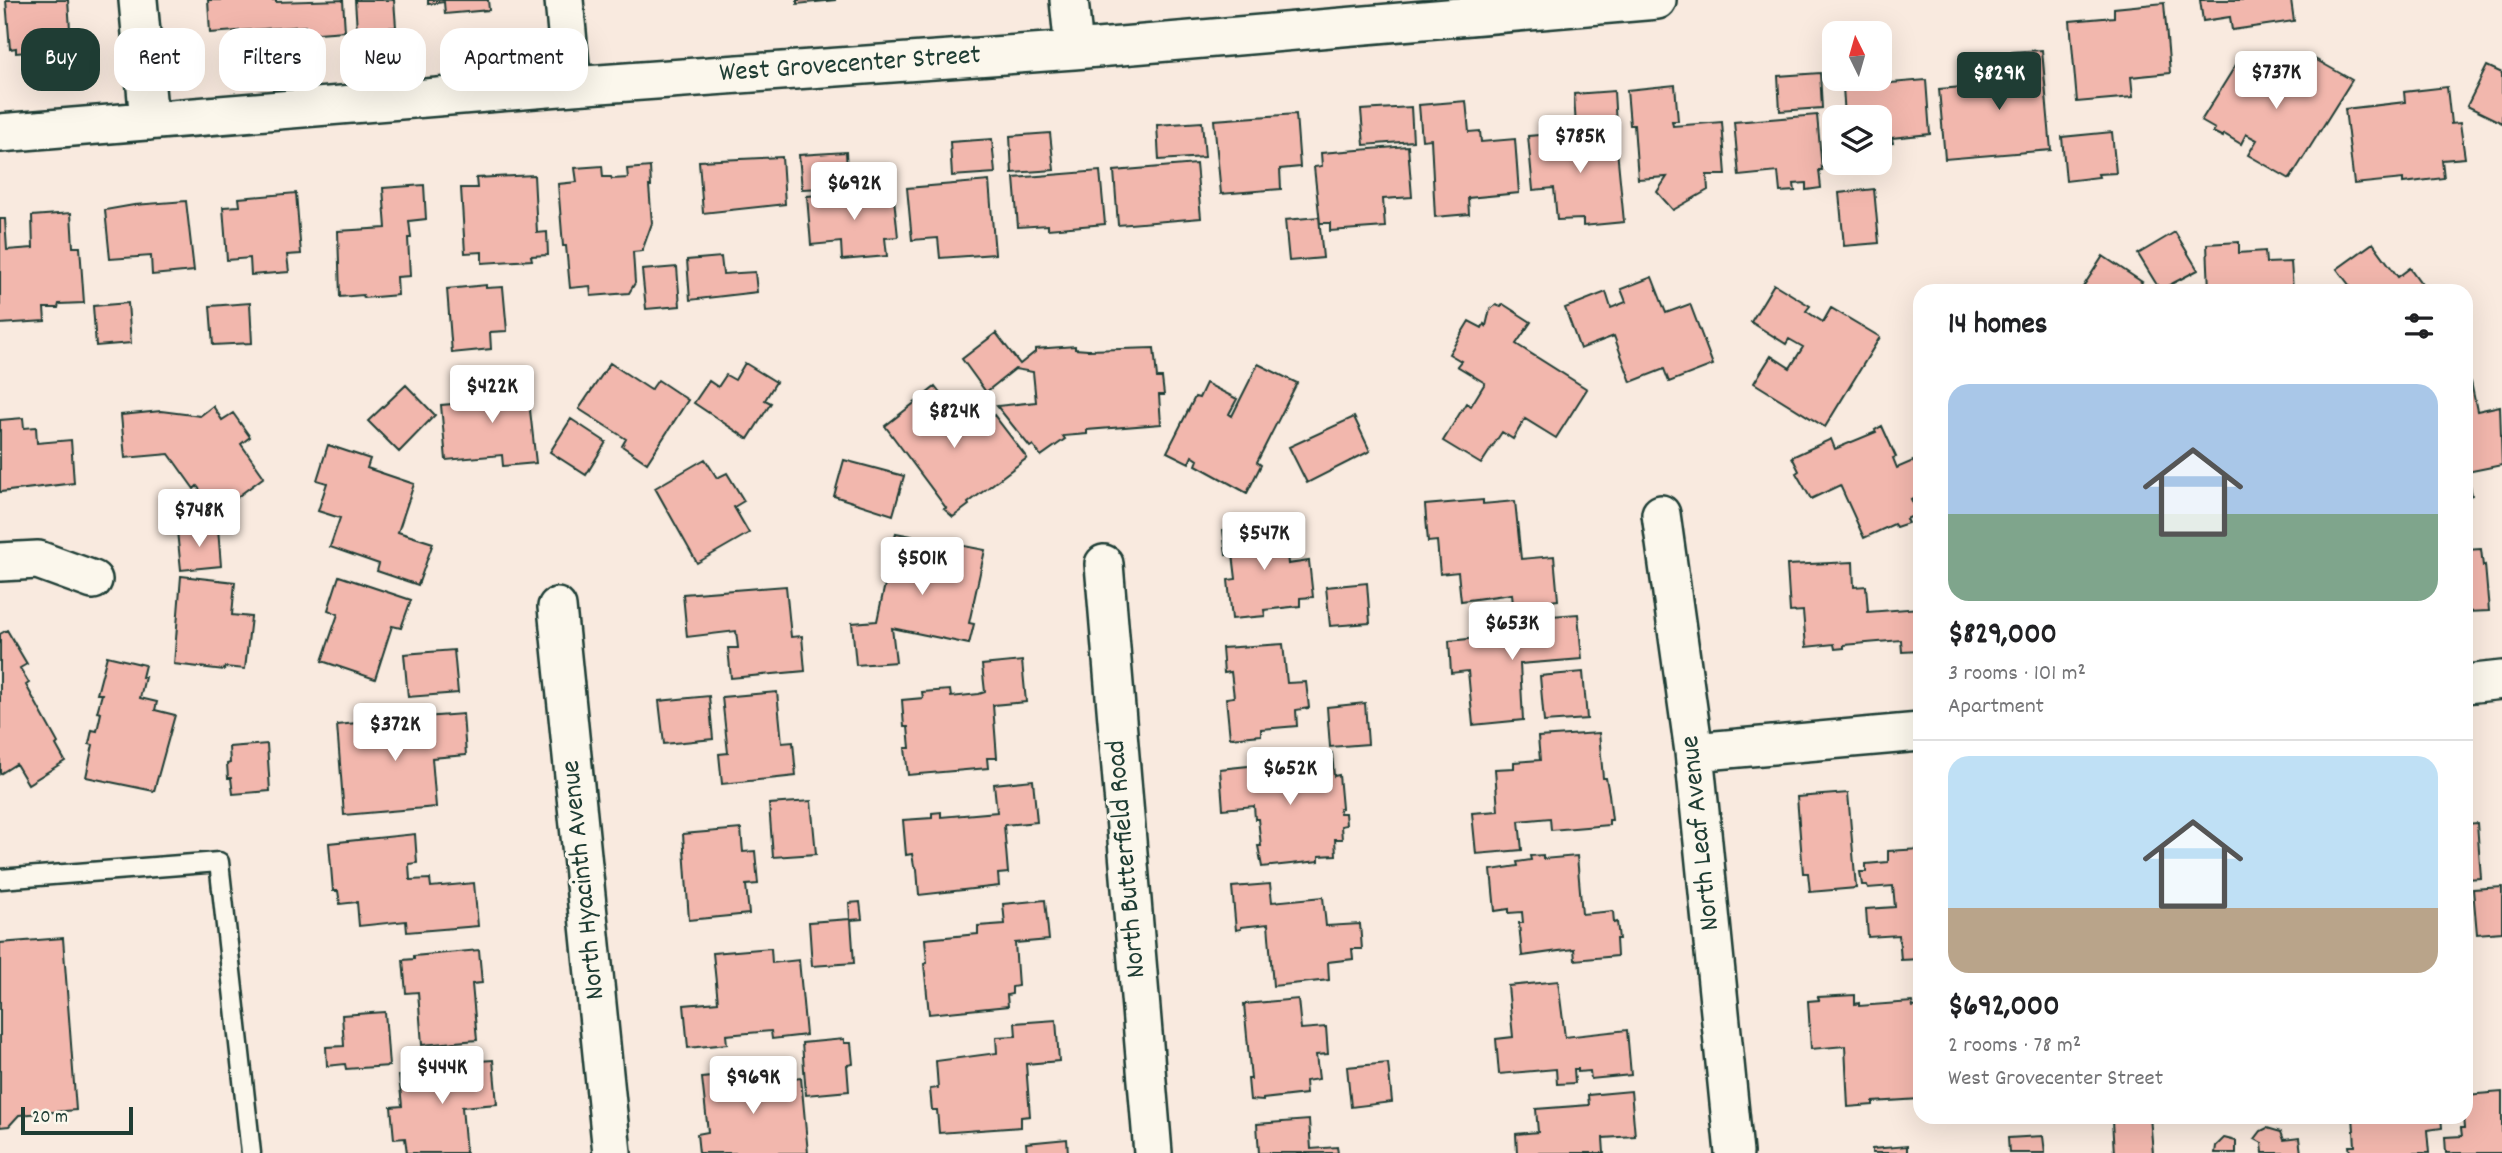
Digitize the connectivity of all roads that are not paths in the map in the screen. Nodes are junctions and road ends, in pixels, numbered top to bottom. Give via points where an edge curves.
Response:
1 (138, 0) edge
2 (564, 0) edge
3 (1069, 0) edge
4 (1648, 0) edge
5 (1657, 0) edge
6 (567, 28) edge
7 (1074, 50) junction
8 (588, 85) edge
9 (512, 91) edge
10 (149, 121) junction
11 (0, 133) edge
12 (1661, 513) dead end
13 (0, 562) edge
14 (1104, 564) dead end
15 (93, 580) dead end
16 (557, 607) dead end
17 (2502, 680) edge
18 (2473, 683) edge
19 (1913, 733) edge
20 (1694, 752) junction
21 (0, 879) edge
22 (251, 1153) edge
23 (612, 1153) edge
24 (1153, 1153) edge
25 (1734, 1153) edge

1 - 10 street
2 - 6 street
3 - 7 street
4 - 5 street, West Grovecenter Street
4 - 7 street, West Grovecenter Street
7 - 8 street, West Grovecenter Street
9 - 10 street, West Grovecenter Street
10 - 11 street, West Grovecenter Street
12 - 20 street, North Leaf Avenue
13 - 15 street via 38,560
14 - 24 street, North Butterfield Road
16 - 23 street, North Hyacinth Avenue
17 - 18 street
19 - 20 street
20 - 25 street, North Leaf Avenue
21 - 22 lane via 219,862

